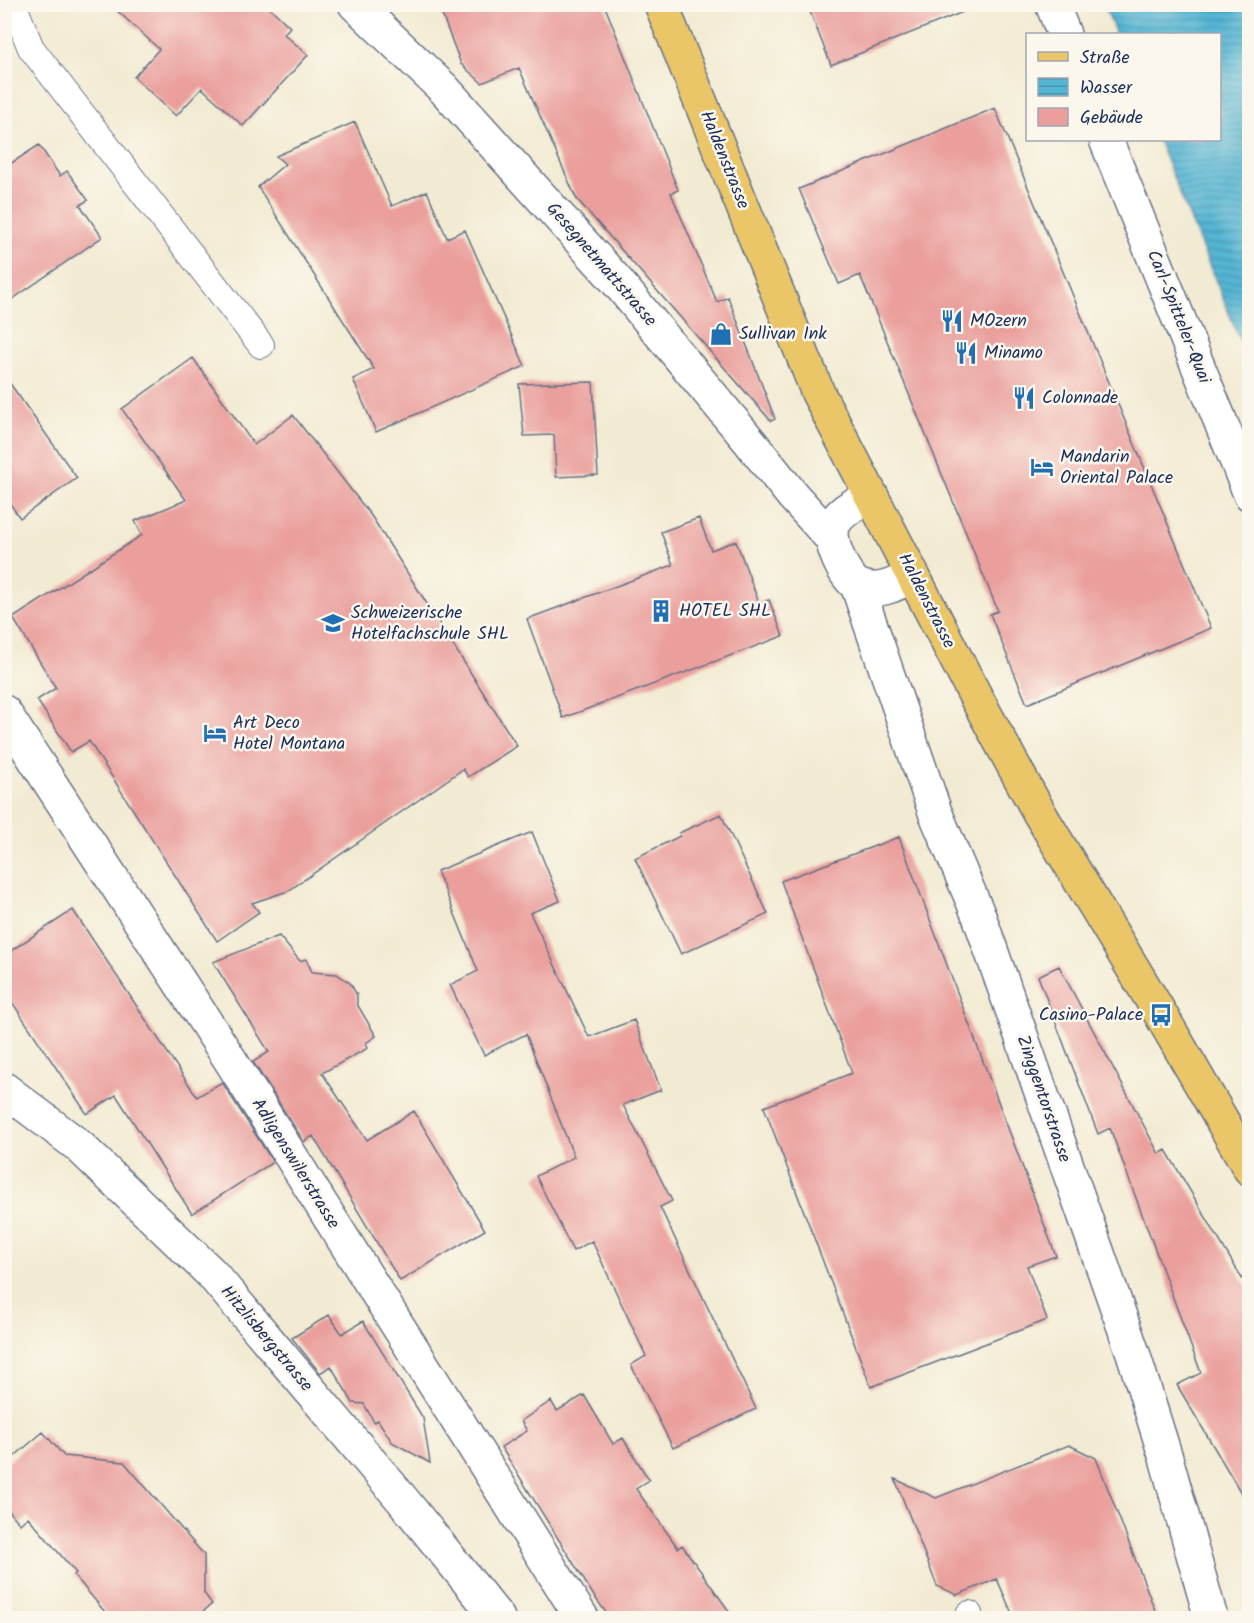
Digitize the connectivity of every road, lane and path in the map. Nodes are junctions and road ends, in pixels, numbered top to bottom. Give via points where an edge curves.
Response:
1 (13, 4) edge
2 (354, 4) edge
3 (661, 4) edge
4 (1052, 4) edge
5 (1064, 33) edge
6 (1106, 141) edge
7 (261, 345) dead end
8 (1250, 494) edge
9 (872, 497) junction
10 (832, 539) junction
11 (913, 576) junction
12 (857, 585) junction
13 (4, 712) edge
14 (4, 1089) edge
15 (1250, 1169) edge
16 (498, 1618) edge
17 (582, 1618) edge
18 (1211, 1618) edge

1 - 7 lane via 31,48
2 - 10 street, Gesegnetmattstrasse via 444,89 615,279
3 - 9 main road, Haldenstrasse via 818,393
4 - 5 street
6 - 8 street, Carl-Spitteler-Quai
9 - 10 street via 845,511 834,523
9 - 11 main road, Haldenstrasse
10 - 12 street, Zinggentorstrasse via 842,567
11 - 12 street via 887,588 873,590
11 - 15 main road, Haldenstrasse via 1035,804
12 - 18 street, Zinggentorstrasse via 934,812 979,916 1133,1353
13 - 17 street, Adligenswilerstrasse via 229,1058
14 - 16 street, Hitzlisbergstrasse via 79,1146 212,1274

